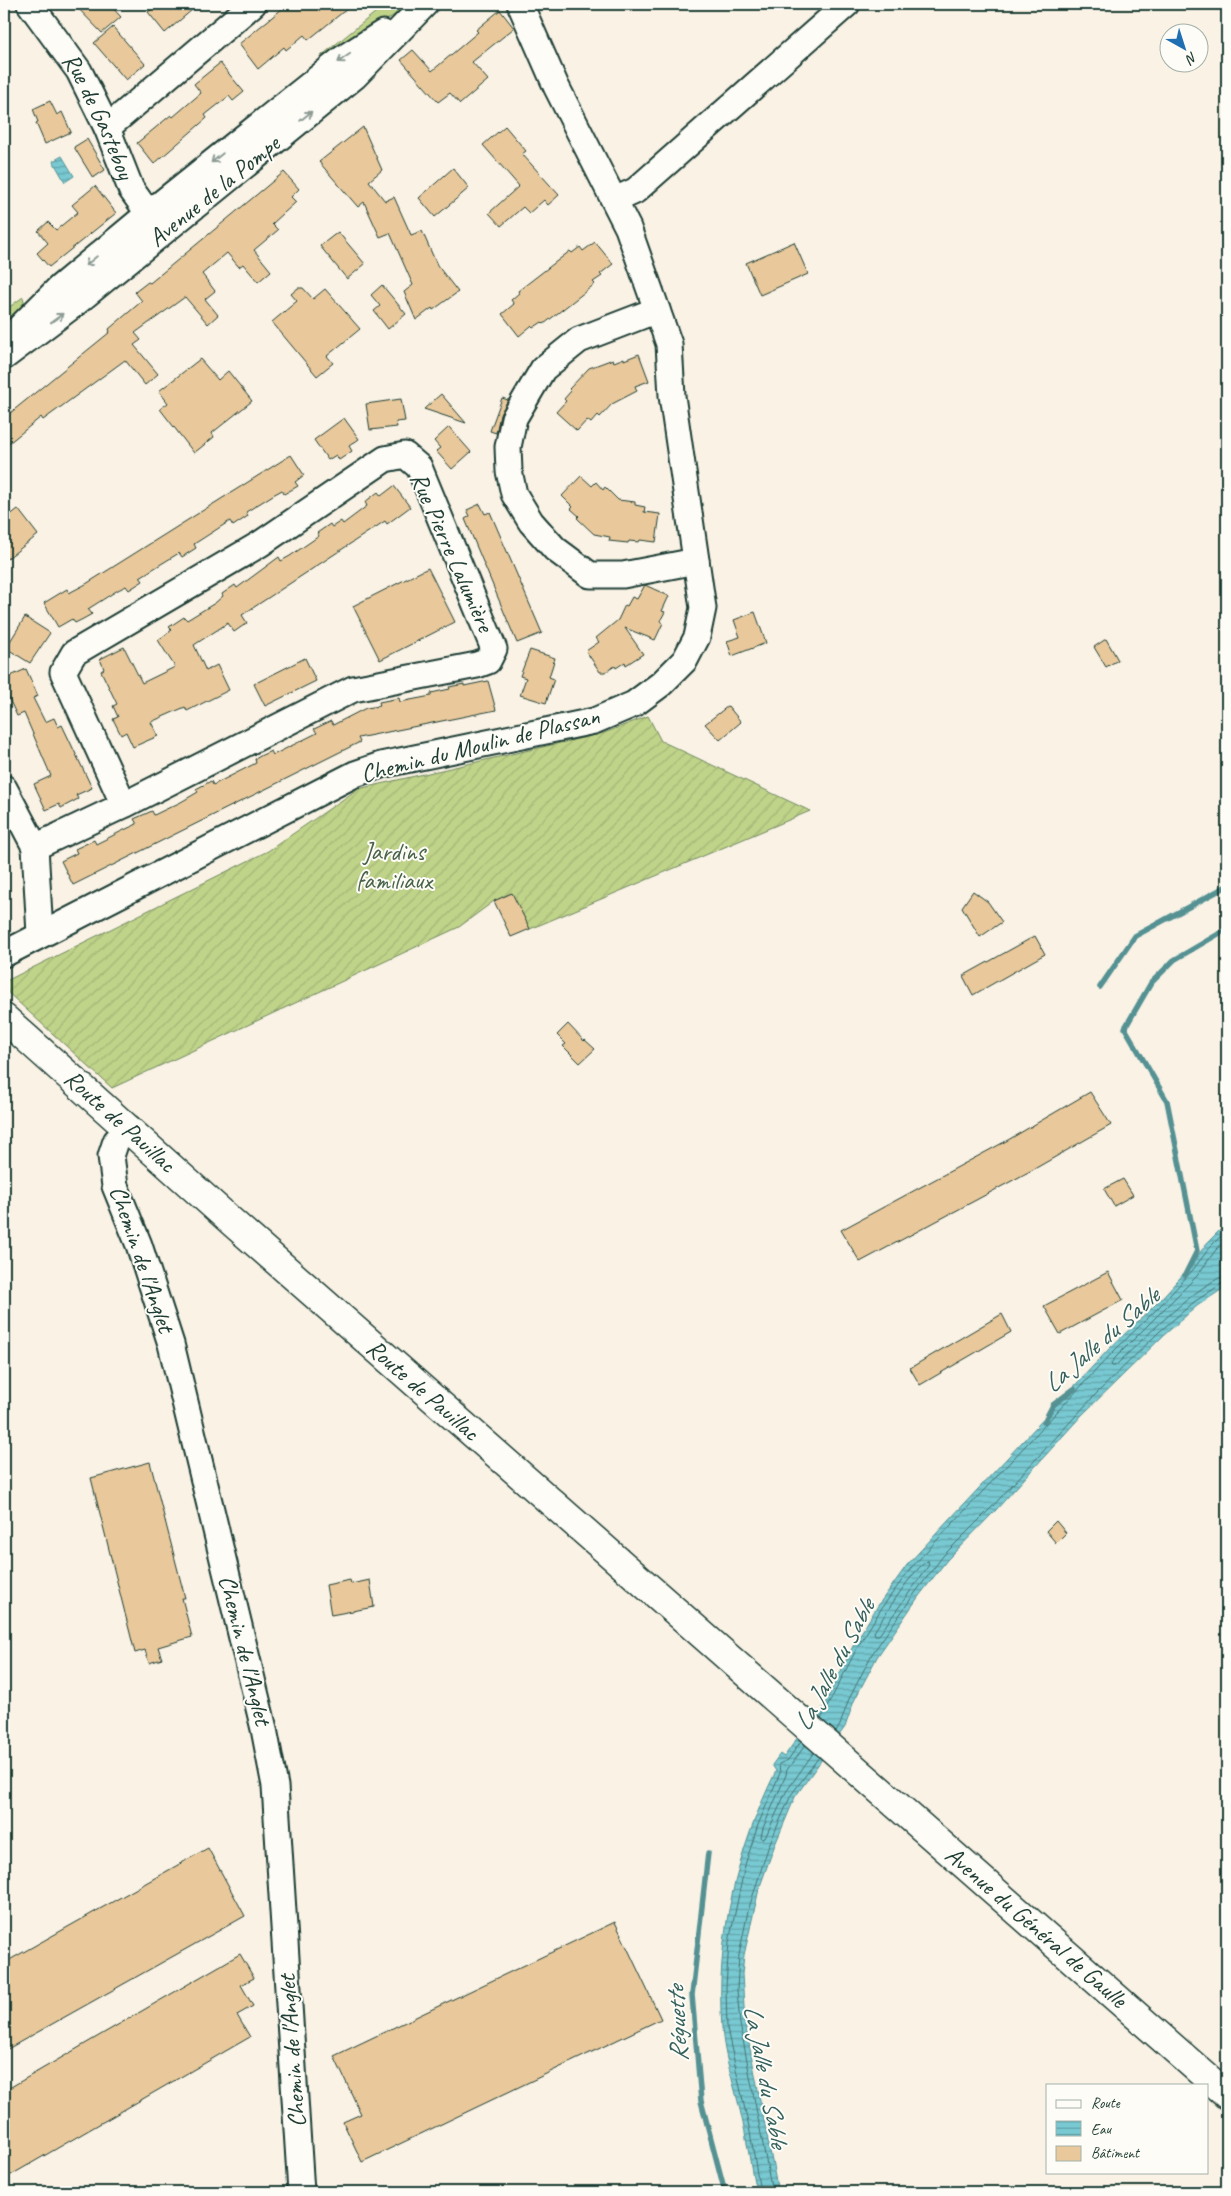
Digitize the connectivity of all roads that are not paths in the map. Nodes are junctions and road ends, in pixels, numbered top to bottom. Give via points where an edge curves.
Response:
1 (30, 4) edge
2 (254, 4) edge
3 (520, 4) edge
4 (847, 4) edge
5 (420, 8) edge
6 (107, 128) junction
7 (614, 200) junction
8 (155, 224) junction
9 (657, 310) junction
10 (4, 343) edge
11 (4, 357) edge
12 (696, 561) junction
13 (4, 788) edge
14 (124, 805) junction
15 (34, 847) junction
16 (40, 934) junction
17 (4, 954) edge
18 (4, 1018) edge
19 (129, 1128) junction
20 (844, 1760) joint
21 (1227, 2095) edge
22 (301, 2192) edge

1 - 6 street, Rue de Gasteboy via 74,63
2 - 6 street
3 - 7 street, Chemin du Moulin de Plassan via 556,86
4 - 7 street via 635,190
5 - 8 street, Avenue de la Pompe via 342,59
6 - 8 street, Rue de Gasteboy via 131,189
7 - 9 street, Chemin du Moulin de Plassan via 628,228
8 -> 10 street, Avenue de la Pompe via 59,288
11 -> 8 street, Avenue de la Pompe via 72,306
9 - 12 street, Chemin du Moulin de Plassan via 669,344 672,396
9 - 12 street via 579,340 543,369 514,418 508,447 508,471 514,494 531,522 555,549 590,575 623,575
12 - 16 street, Chemin du Moulin de Plassan via 703,608 697,637 685,660 634,704 594,721 382,765 355,774
13 - 15 street
14 - 14 street, Rue Pierre Lalumière via 353,689 488,661 494,649 418,466 405,455 385,459 260,544 74,653 63,672
14 - 15 street, Rue Pierre Lalumière
15 - 16 street
16 - 17 street, Chemin du Moulin de Plassan
18 - 19 main road, Route de Pauillac
19 - 20 main road, Route de Pauillac
19 - 22 street, Chemin de l'Anglet via 116,1141 111,1156 115,1186 139,1245 170,1344 275,1786
20 - 21 main road, Avenue du Général de Gaulle

